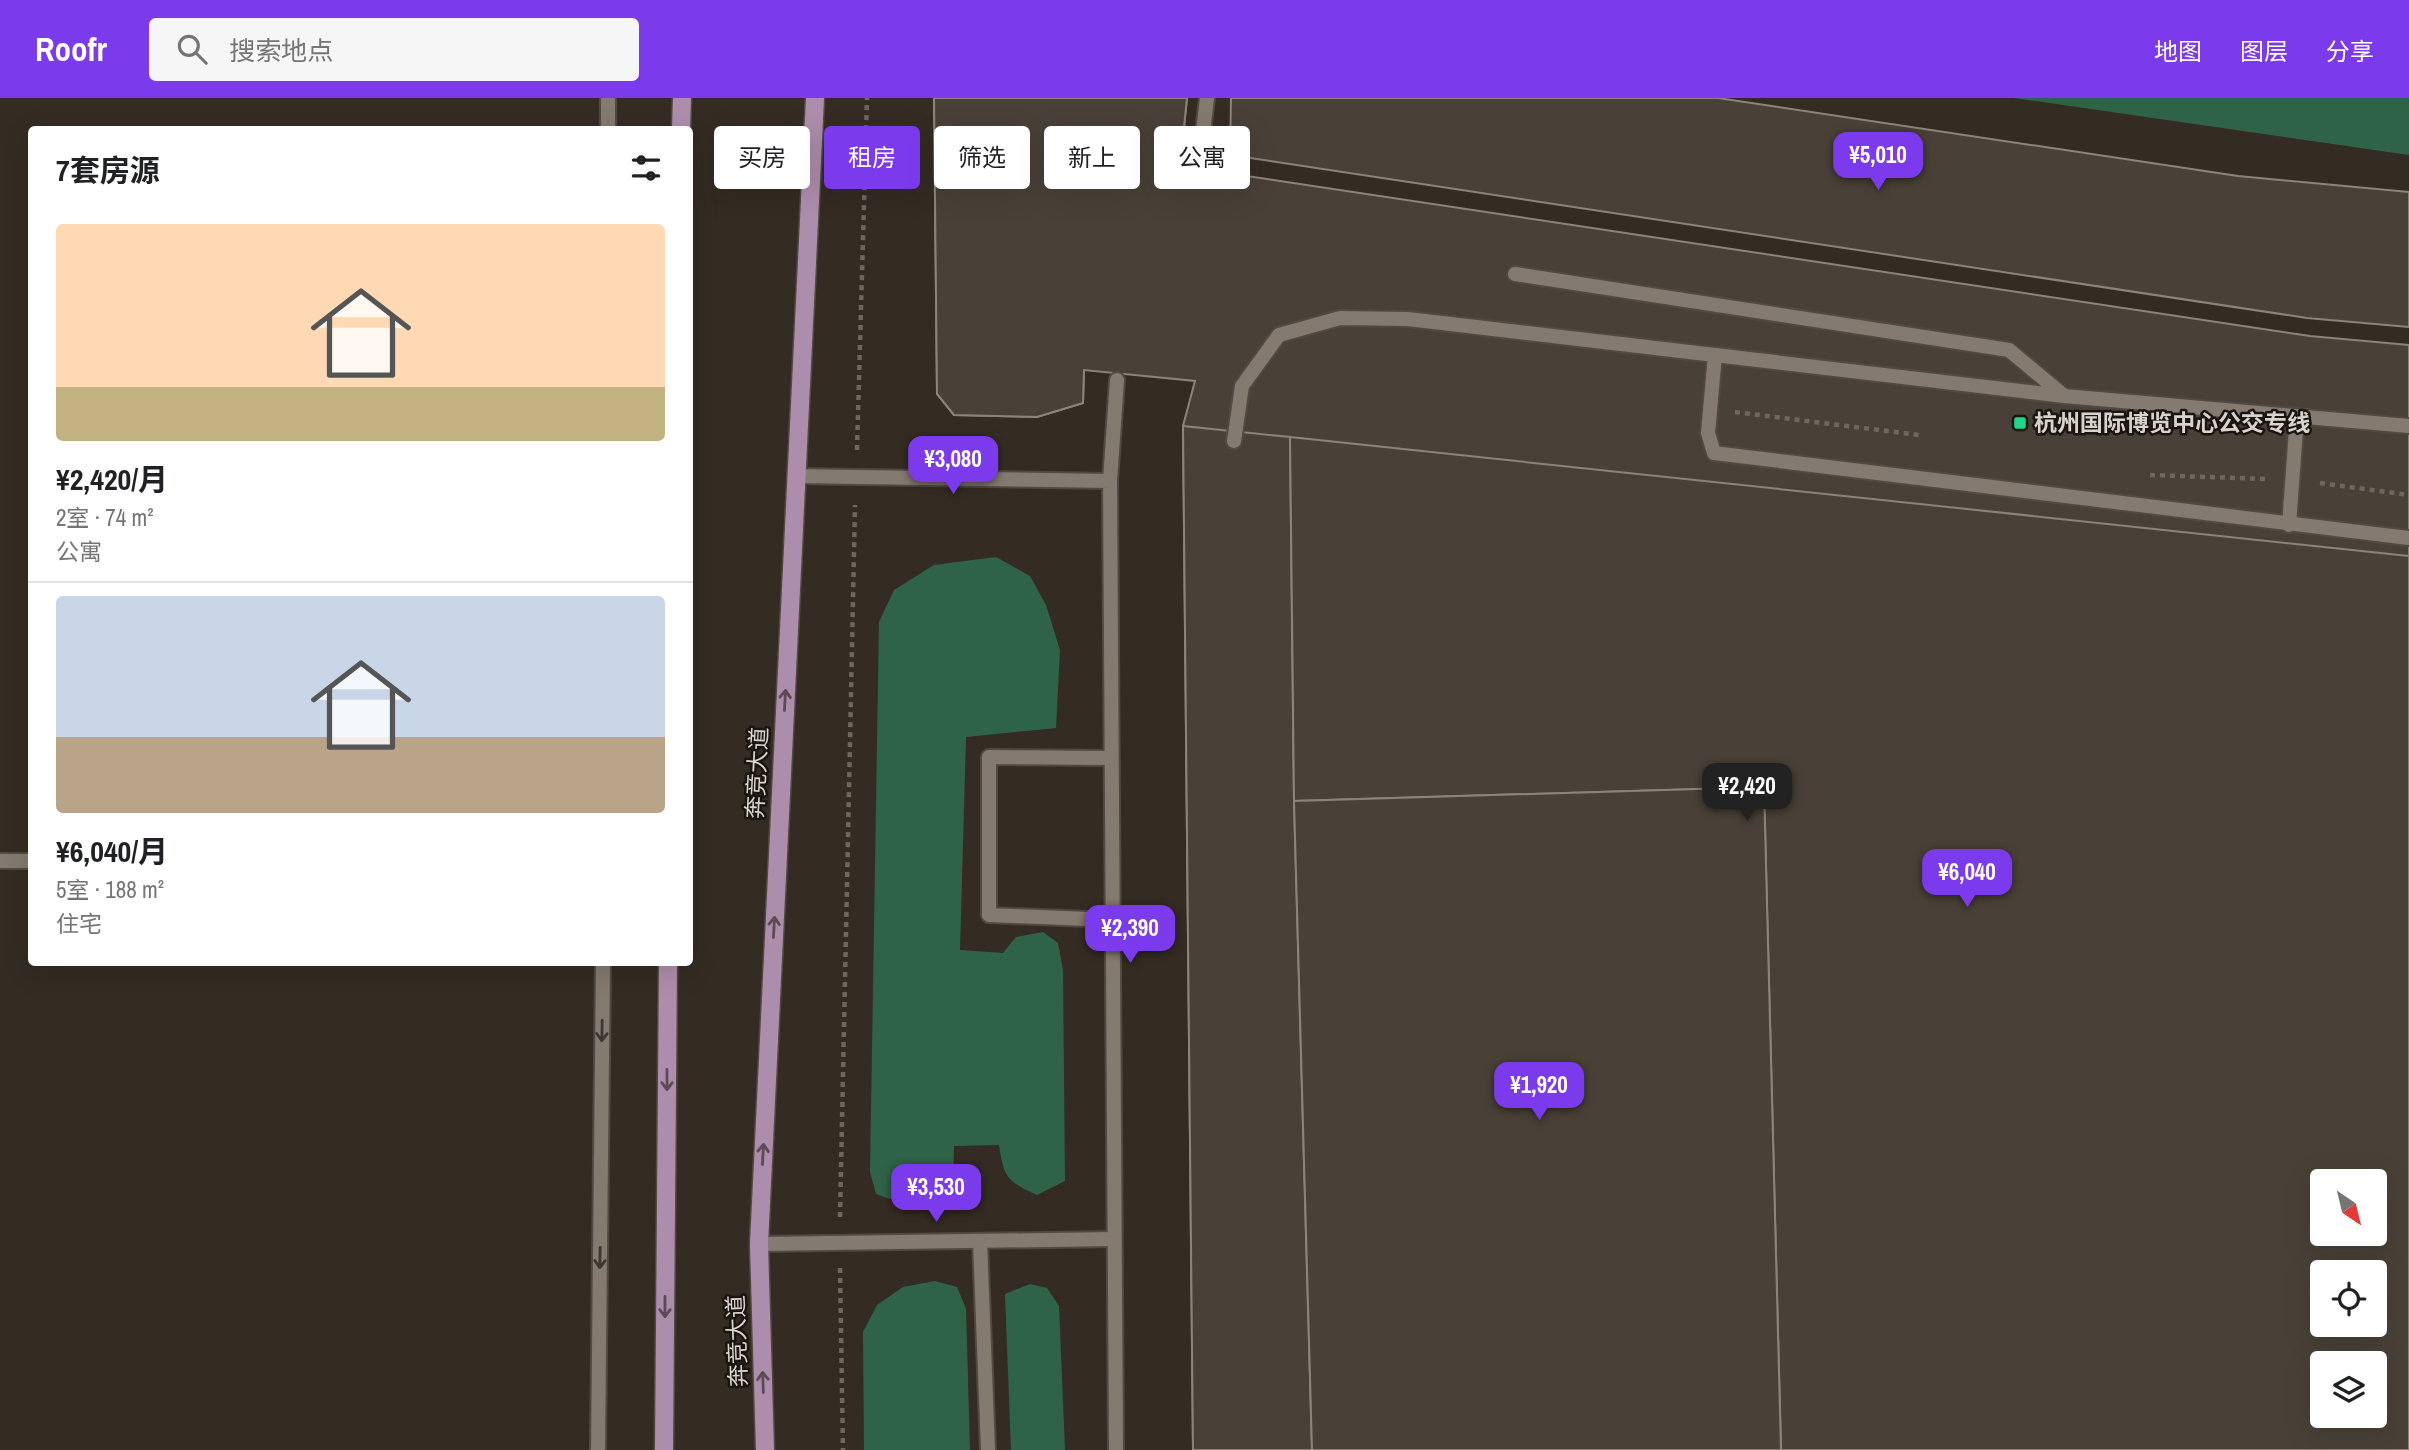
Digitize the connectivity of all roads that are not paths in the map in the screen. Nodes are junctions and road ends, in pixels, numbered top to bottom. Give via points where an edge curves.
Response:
1 (608, 98) edge
2 (682, 98) edge
3 (815, 98) edge
4 (1207, 98) edge
5 (608, 126) edge
6 (681, 126) edge
7 (1204, 126) edge
8 (1516, 274) dead end
9 (1715, 355) junction
10 (1117, 380) dead end
11 (2064, 396) junction
12 (2297, 416) junction
13 (2409, 426) edge
14 (1234, 441) dead end
15 (796, 477) junction
16 (1111, 481) junction
17 (2289, 525) junction
18 (2409, 538) edge
19 (1111, 758) junction
20 (0, 860) edge
21 (28, 861) edge
22 (1112, 920) junction
23 (603, 966) edge
24 (668, 966) edge
25 (1114, 1239) junction
26 (980, 1241) junction
27 (759, 1244) junction
28 (598, 1450) edge
29 (664, 1450) edge
30 (765, 1450) edge
31 (988, 1450) edge
32 (1116, 1450) edge

1 - 5 street
2 - 6 main road
3 - 15 main road, 奔竞大道
4 - 7 street
8 - 11 street via 2009,350
9 - 11 street
9 - 14 street via 1408,319 1340,318 1279,335 1242,386
9 - 17 street via 1708,433 1714,453
10 - 16 street
11 - 12 street
12 - 13 street
12 - 17 street
15 - 16 street
27 -> 15 main road, 奔竞大道
16 - 19 street
17 - 18 street
19 - 22 street
19 - 22 street via 989,757 989,915
20 - 21 street
22 - 25 street
23 -> 28 street
24 -> 29 main road
25 - 26 street
25 - 32 street
26 - 27 street
26 - 31 street
30 -> 27 main road, 奔竞大道

